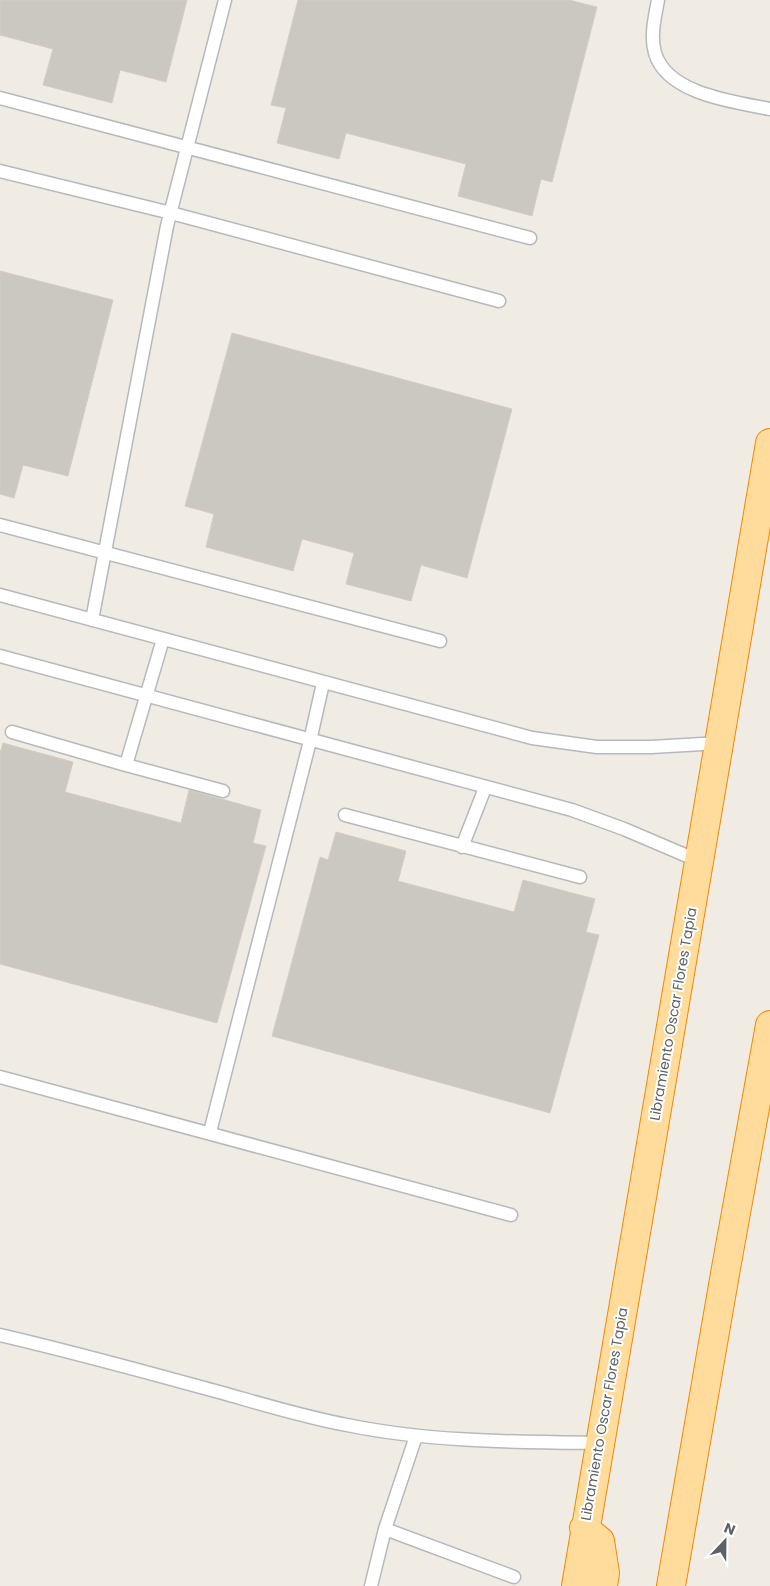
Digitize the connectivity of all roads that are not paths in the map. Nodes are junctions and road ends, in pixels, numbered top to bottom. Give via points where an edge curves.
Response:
1 (225, 0) edge
2 (658, 0) edge
3 (0, 98) edge
4 (770, 109) edge
5 (188, 147) junction
6 (0, 171) edge
7 (171, 213) junction
8 (530, 238) dead end
9 (499, 301) dead end
10 (770, 443) edge
11 (0, 525) edge
12 (105, 552) junction
13 (0, 595) edge
14 (92, 620) junction
15 (163, 640) junction
16 (440, 641) dead end
17 (0, 656) edge
18 (323, 683) junction
19 (145, 696) junction
20 (12, 732) dead end
21 (310, 741) junction
22 (720, 743) junction
23 (126, 765) junction
24 (485, 788) junction
25 (223, 791) dead end
26 (345, 815) dead end
27 (462, 847) junction
28 (699, 862) junction
29 (580, 877) dead end
30 (770, 1025) edge
31 (0, 1077) edge
32 (210, 1132) junction
33 (512, 1215) dead end
34 (0, 1335) edge
35 (416, 1436) junction
36 (599, 1444) junction
37 (584, 1528) junction
38 (385, 1529) junction
39 (514, 1577) dead end
40 (371, 1586) edge
41 (576, 1586) edge
42 (603, 1586) edge
43 (670, 1586) edge

1 - 5 lane
2 - 4 lane via 653,35 655,54 666,73 689,89
3 - 5 lane
5 - 7 lane
5 - 8 lane
6 - 7 lane
7 - 9 lane
7 - 12 lane
10 - 22 highway, Libramiento Oscar Flores Tapia
11 - 12 lane
12 - 14 lane
12 - 16 lane
13 - 14 lane
14 - 15 lane
15 - 18 lane
15 - 19 lane
17 - 19 lane
18 - 21 lane
18 - 22 lane via 532,738 597,747
19 - 21 lane
19 - 23 lane
20 - 23 lane
21 - 24 lane
21 - 32 lane
22 - 28 highway, Libramiento Oscar Flores Tapia
23 - 25 lane
24 - 27 lane
24 - 28 lane via 572,810
26 - 27 lane
27 - 29 lane
28 - 36 highway, Libramiento Oscar Flores Tapia
30 - 43 highway
31 - 32 lane
32 - 33 lane
34 - 35 lane via 347,1425
35 - 36 lane
35 - 38 lane
36 - 37 highway, Libramiento Oscar Flores Tapia
37 - 41 highway, Libramiento Oscar Flores Tapia
37 - 42 highway via 600,1542 606,1573
38 - 39 lane
38 - 40 lane

